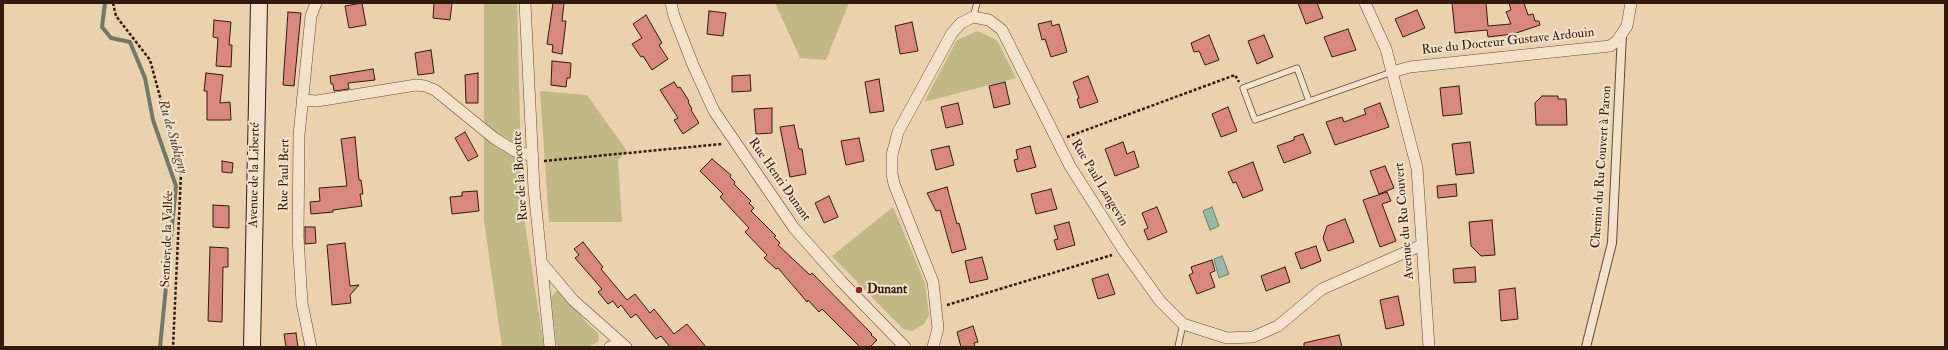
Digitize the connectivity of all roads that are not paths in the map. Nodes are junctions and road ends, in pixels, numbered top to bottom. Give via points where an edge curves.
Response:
1 (259, 3) edge
2 (306, 3) edge
3 (316, 3) edge
4 (525, 3) edge
5 (671, 3) edge
6 (976, 3) edge
7 (1365, 3) edge
8 (1631, 3) edge
9 (310, 16) junction
10 (973, 17) junction
11 (1622, 34) junction
12 (1392, 72) junction
13 (302, 100) junction
14 (1309, 101) junction
15 (533, 159) junction
16 (1422, 245) junction
17 (542, 263) junction
18 (1183, 324) junction
19 (624, 346) edge
20 (252, 347) edge
21 (311, 347) edge
22 (550, 347) edge
23 (610, 347) edge
24 (906, 347) edge
25 (933, 347) edge
26 (1178, 347) edge
27 (1428, 347) edge
28 (1586, 347) edge

1 - 20 main road, Avenue de la Liberté
2 - 9 street
3 - 9 street, Rue Paul Bert
4 - 15 street, Rue de la Bocotte
5 - 24 street, Rue Henri Dunant via 693,65 714,111 794,228 841,281
6 - 10 lane
7 - 12 street, Avenue du Ru Couvert via 1386,49
8 - 11 street via 1630,18
9 - 13 street, Rue Paul Bert
10 - 18 street, Rue Paul Langevin via 989,20 1002,30 1070,166 1160,302
10 - 25 street via 961,23 952,33 898,132 892,155 894,184 933,282 938,328
11 - 12 street, Rue du Docteur Gustave Ardouin via 1610,46 1410,67
11 - 28 street, Chemin du Ru Couvert à Paron via 1612,243
12 - 14 lane
12 - 16 street, Avenue du Ru Couvert via 1417,168
13 - 15 street via 317,101 425,86 435,90 494,138
13 - 21 street, Rue Paul Bert via 298,237 302,303
14 - 14 lane via 1296,68 1243,88 1255,120
15 - 17 street, Rue de la Bocotte
16 - 18 street, Rue Paul Langevin via 1322,289 1278,326 1253,337 1227,338
16 - 27 street, Avenue du Ru Couvert
17 - 19 street via 573,300
17 - 22 street, Rue de la Bocotte
18 - 26 lane
19 - 23 street

